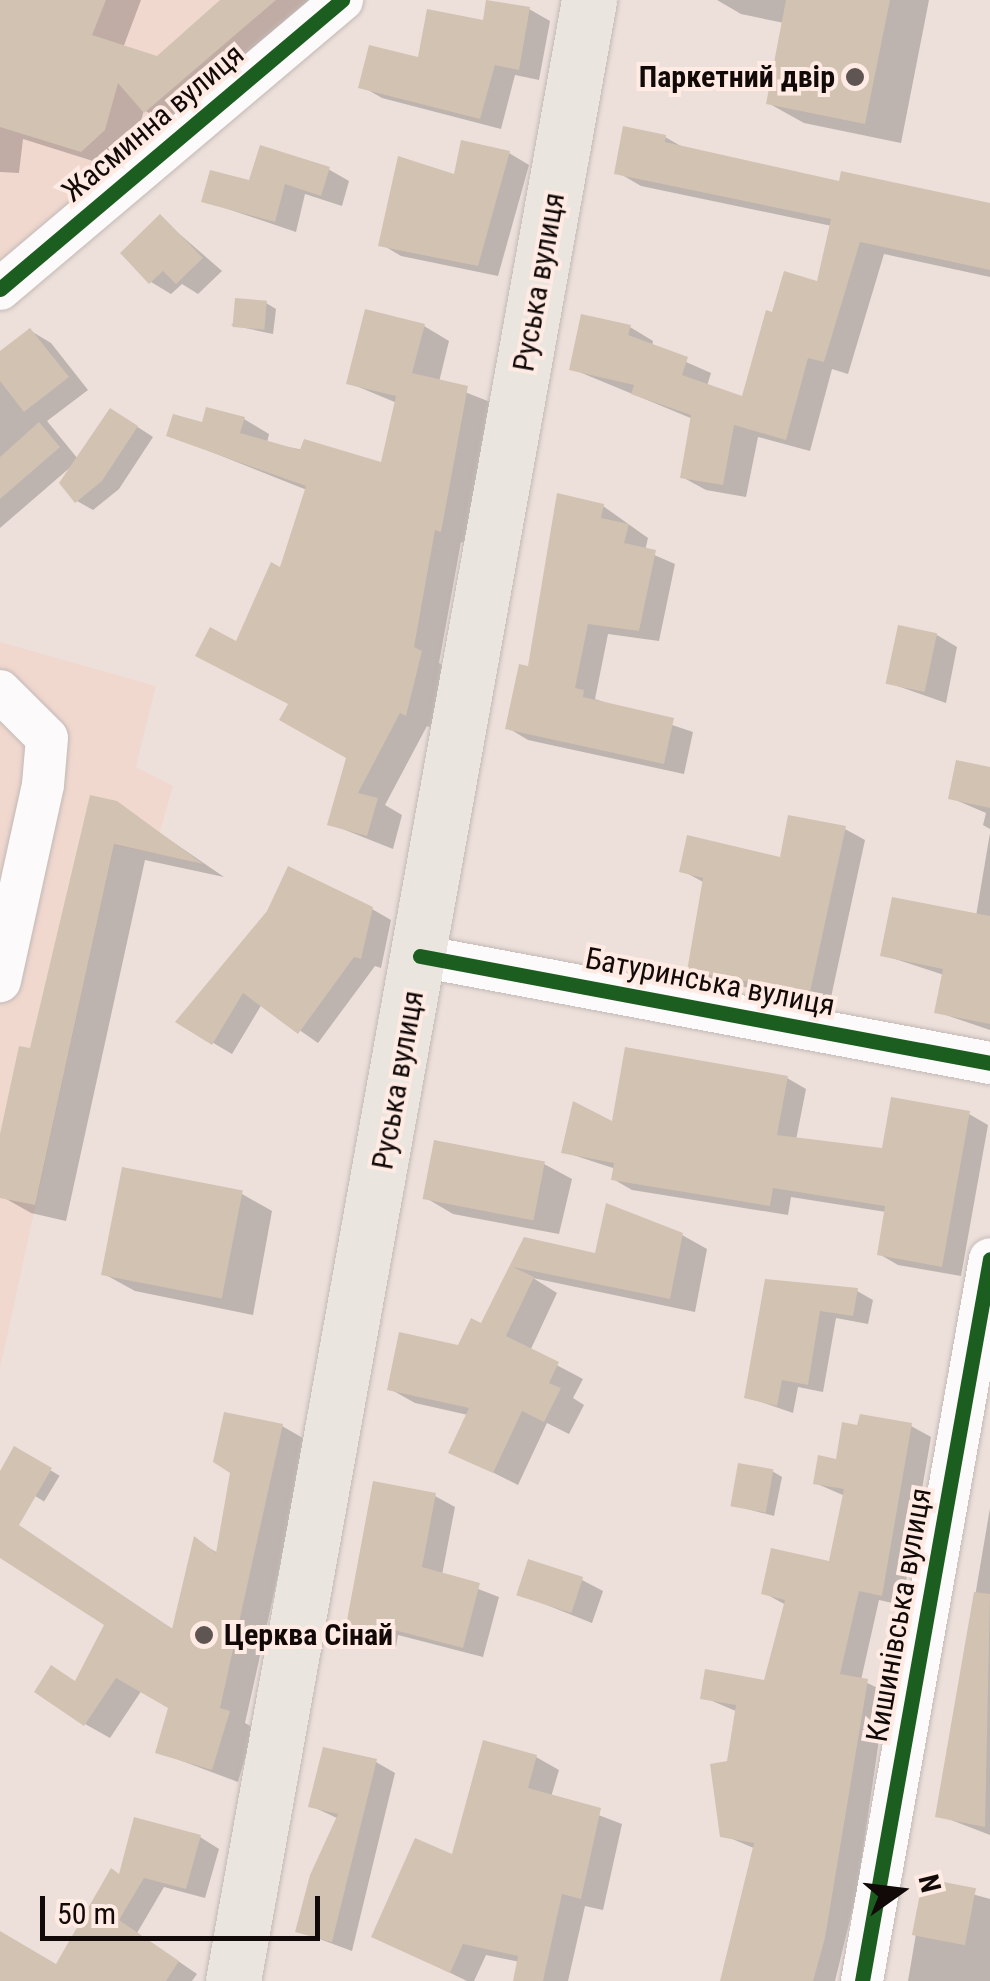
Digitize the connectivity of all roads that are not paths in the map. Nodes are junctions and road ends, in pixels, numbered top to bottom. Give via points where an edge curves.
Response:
1 (342, 0) edge
2 (589, 0) edge
3 (5, 280) edge
4 (0, 690) edge
5 (420, 956) junction
6 (0, 982) edge
7 (990, 1063) edge
8 (990, 1259) edge
9 (233, 1981) edge
10 (862, 1981) edge

1 - 3 street, Жасминна вулиця
2 - 5 main road, Руська вулиця
4 - 6 street via 47,738
5 - 7 street, Батуринська вулиця
5 - 9 main road, Руська вулиця
8 - 10 street, Кишинівська вулиця

